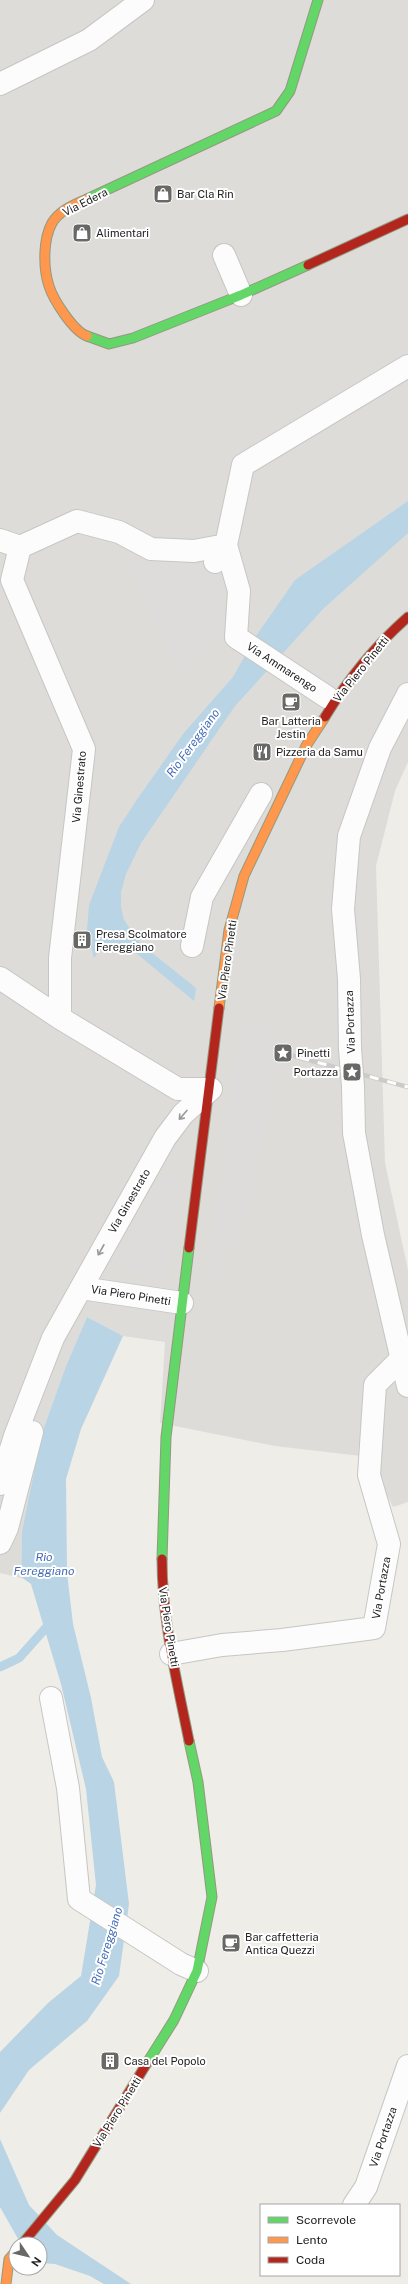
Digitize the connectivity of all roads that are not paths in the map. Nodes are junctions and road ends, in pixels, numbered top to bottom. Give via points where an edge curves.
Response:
1 (143, 0) edge
2 (318, 0) edge
3 (0, 84) edge
4 (408, 219) edge
5 (224, 255) dead end
6 (241, 296) junction
7 (408, 366) edge
8 (10, 543) edge
9 (221, 553) junction
10 (408, 617) edge
11 (408, 694) edge
12 (327, 696) dead end
13 (260, 794) dead end
14 (192, 946) dead end
15 (0, 978) edge
16 (60, 1018) junction
17 (211, 1089) junction
18 (80, 1288) junction
19 (182, 1303) junction
20 (53, 1338) junction
21 (402, 1358) junction
22 (408, 1386) edge
23 (0, 1484) edge
24 (0, 1543) edge
25 (171, 1654) junction
26 (51, 1698) dead end
27 (197, 1971) junction
28 (408, 2066) edge
29 (355, 2204) edge
30 (29, 2236) edge
31 (8, 2267) edge
32 (6, 2284) edge

1 - 3 street via 89,40
2 - 6 street, Via Edera via 290,91 276,111 62,211 52,223 48,238 44,261 49,286 69,321 84,335 109,344 133,338
4 - 6 street, Via Edera
5 - 6 street
7 - 9 street via 243,465
8 - 9 street via 76,521 119,532 151,549
8 - 16 street, Via Ginestrato via 12,580 84,750 60,958
9 - 12 street, Via Ammarengo via 239,591 236,637
10 - 17 street, Via Piero Pinetti via 392,631 334,702 306,746 244,876 230,930
11 - 21 street, Via Portazza, bridge via 380,748 349,836 343,909 349,979 354,1133 373,1235
13 - 14 street via 202,897
15 - 16 street
16 - 17 street via 178,1089
17 -> 18 street, Via Ginestrato via 183,1114 165,1138
17 - 19 street, Via Piero Pinetti
18 - 19 street, Via Piero Pinetti
18 - 20 street, Via Ginestrato
19 - 25 street, Via Piero Pinetti via 166,1437 162,1542 162,1576
20 - 23 street, Via Ginestrato via 15,1436
20 - 24 street via 57,1368 28,1441 7,1528
21 - 22 street, Via Portazza
21 - 25 street, Via Portazza via 375,1385 368,1475 389,1544 374,1628 222,1645
25 - 27 street, Via Piero Pinetti via 198,1782 212,1897
26 - 27 street via 68,1788 79,1899 181,1964
27 - 30 street, Via Piero Pinetti via 165,2037 70,2187
28 - 29 street, Via Portazza via 366,2187
31 - 32 street

